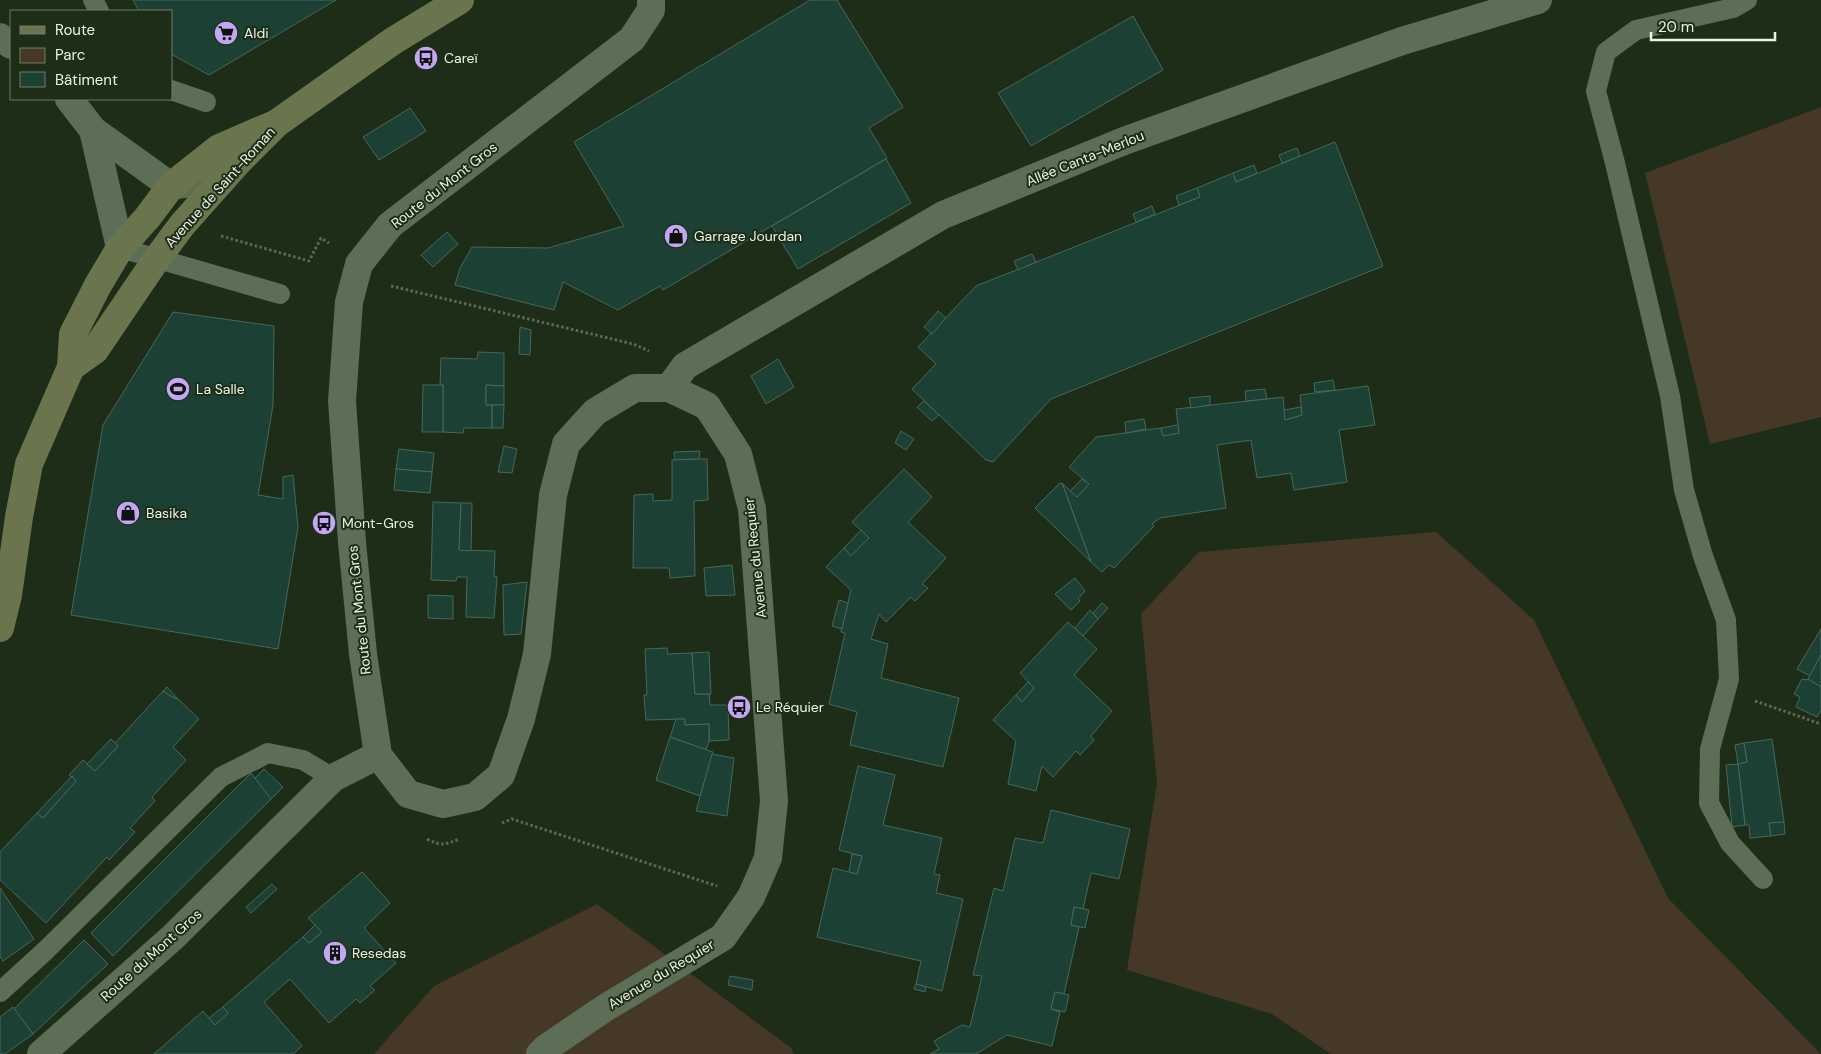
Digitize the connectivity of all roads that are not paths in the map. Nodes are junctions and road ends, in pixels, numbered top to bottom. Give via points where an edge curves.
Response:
1 (460, 0) edge
2 (651, 0) edge
3 (1538, 0) edge
4 (1747, 0) edge
5 (172, 90) edge
6 (69, 100) edge
7 (206, 102) dead end
8 (277, 123) junction
9 (92, 130) junction
10 (223, 179) junction
11 (171, 186) junction
12 (120, 248) junction
13 (156, 260) junction
14 (280, 294) dead end
15 (71, 367) junction
16 (669, 388) junction
17 (0, 628) edge
18 (378, 755) junction
19 (333, 778) junction
20 (1763, 879) dead end
21 (0, 992) edge
22 (41, 1054) edge
23 (540, 1054) edge

1 - 8 street, Avenue de Saint-Roman via 393,41
2 - 18 street, Route du Mont Gros via 651,10 632,39 390,225 360,264 348,302 342,401 363,654
3 - 16 street, Allée Canta-Merlou via 1402,41 1124,141 943,216 685,366
4 - 20 lane via 1733,8 1636,30 1606,52 1596,91 1670,396 1684,490 1726,620 1730,679 1710,749 1709,803 1730,843
5 - 7 lane
6 - 9 street
8 - 10 street, Avenue de Saint-Roman
8 - 11 street, Avenue de Saint-Roman via 219,148
9 - 11 street
9 - 12 street
10 - 11 street
10 - 13 street, Avenue de Saint-Roman
11 - 12 street, Avenue de Saint-Roman
12 - 13 lane
12 - 15 street, Avenue de Saint-Roman via 73,334
13 - 14 lane
13 - 15 street, Avenue de Saint-Roman via 95,350
15 - 17 street, Avenue de Saint-Roman via 29,464
16 - 18 street, Avenue du Requier via 635,388 595,412 566,444 552,495 537,654 521,719 501,775 475,797 443,804 408,794
16 - 23 street, Avenue du Requier via 707,406 738,454 752,509 774,801 768,858 751,897 723,937 604,1008
18 - 19 street, Route du Mont Gros
19 - 21 lane via 303,760 268,753 221,777
19 - 22 street, Route du Mont Gros via 173,937

